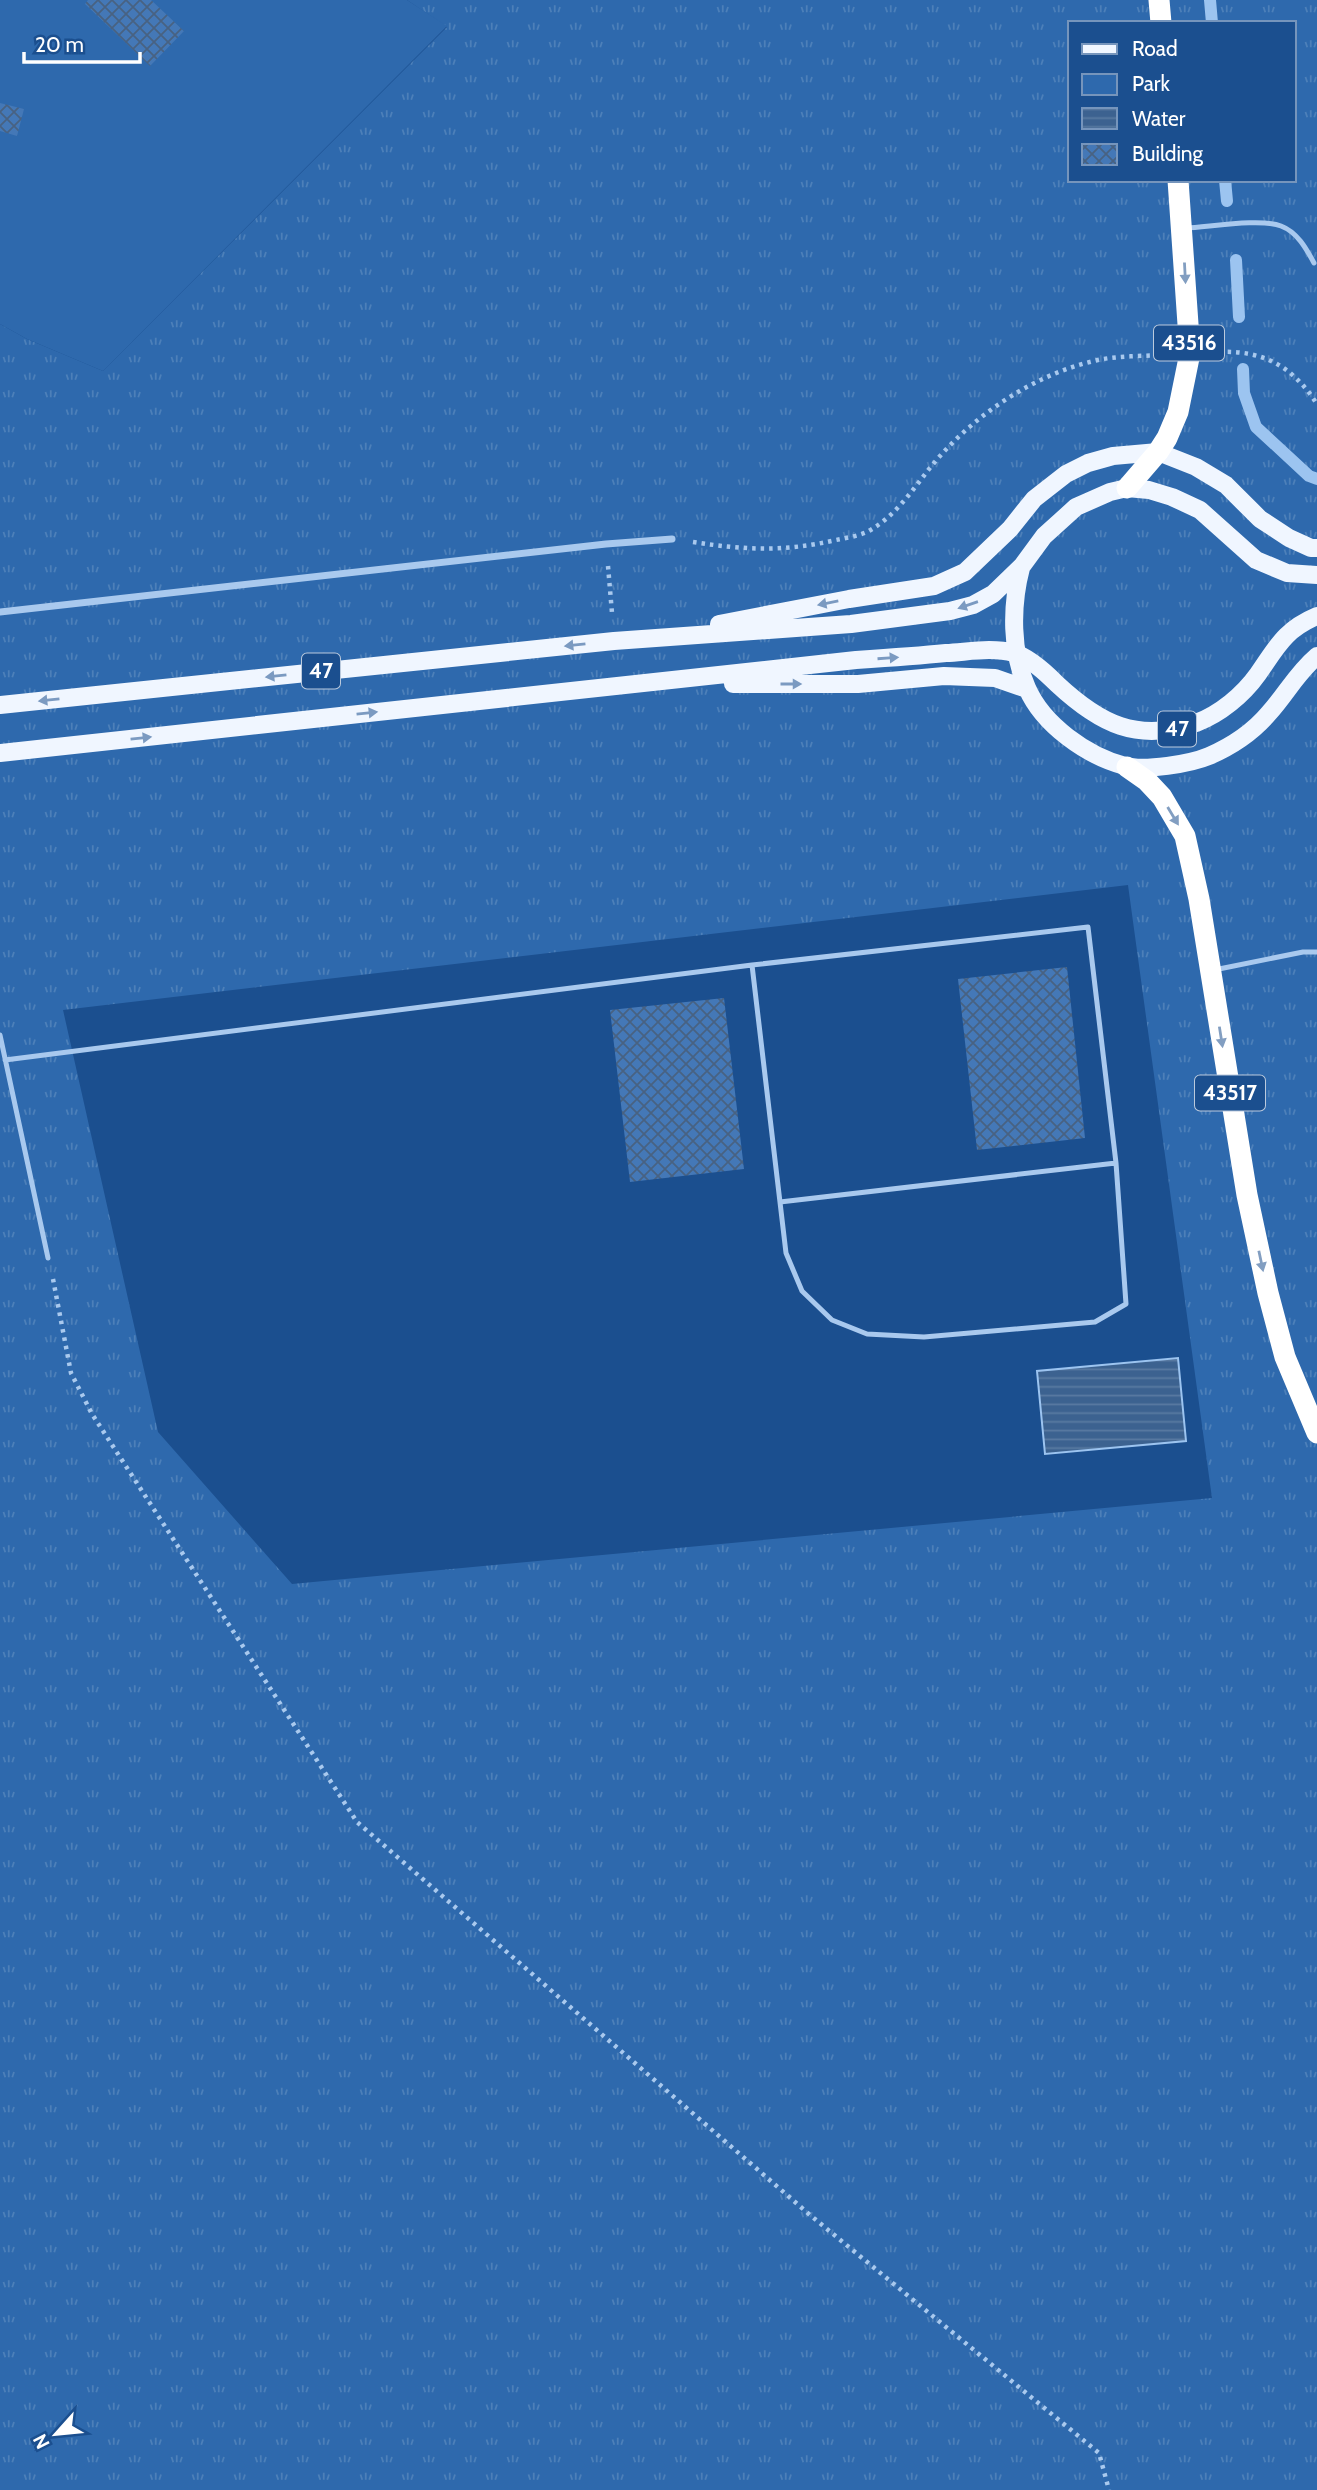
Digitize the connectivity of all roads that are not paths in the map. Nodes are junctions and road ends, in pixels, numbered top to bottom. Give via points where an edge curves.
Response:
1 (1159, 0) edge
2 (1161, 21) edge
3 (1178, 182) edge
4 (1183, 229) junction
5 (1314, 263) dead end
6 (1158, 452) junction
7 (1127, 488) junction
8 (672, 539) road end
9 (1317, 548) edge
10 (1022, 566) junction
11 (1317, 575) edge
12 (0, 611) edge
13 (1317, 616) edge
14 (643, 639) junction
15 (1017, 653) junction
16 (1317, 656) edge
17 (649, 684) junction
18 (1027, 689) junction
19 (0, 705) edge
20 (0, 753) edge
21 (1127, 767) junction
22 (1317, 952) edge
23 (752, 965) junction
24 (1211, 970) junction
25 (0, 1035) edge
26 (5, 1060) junction
27 (1116, 1163) junction
28 (780, 1202) junction
29 (48, 1258) road end
30 (1317, 1433) edge

1 - 2 highway
3 - 4 highway, 43516
4 - 5 lane via 1266,222 1282,226 1295,234
4 -> 6 highway, 43516 via 1190,353 1178,412
6 - 7 highway, 43516
6 - 9 main road, 47 via 1226,485 1260,519
6 -> 14 main road, 47 via 1114,456 1066,474 1034,499 984,556 965,572 934,586
7 - 10 main road, 47 via 1076,507 1044,536
7 - 11 main road, 47 via 1161,494 1200,510 1256,560 1287,573
8 - 12 street
10 -> 14 main road, 47 via 993,594 950,611 851,624
10 - 15 main road, 47 via 1015,590
13 - 15 main road, 47 via 1294,628 1270,652 1258,674 1222,709 1176,729 1128,729 1087,712
14 -> 19 main road, 47
17 -> 15 main road, 47 via 856,660 992,650
15 - 18 main road, 47
16 - 21 main road, 47 via 1257,726 1236,742 1184,765
17 -> 18 main road, 47 via 858,684 944,676 995,678
20 -> 17 main road, 47
18 - 21 main road, 47 via 1071,740
21 -> 24 highway, 43517 via 1162,797 1185,836
22 - 24 lane
23 - 26 lane
23 - 27 lane via 1088,927
23 - 28 lane
24 -> 30 highway, 43517 via 1247,1195 1268,1293 1285,1357
25 - 26 lane
26 - 29 lane
27 - 28 lane
27 - 28 lane via 1125,1304 1095,1322 924,1337 867,1334 832,1320 802,1291 786,1253

